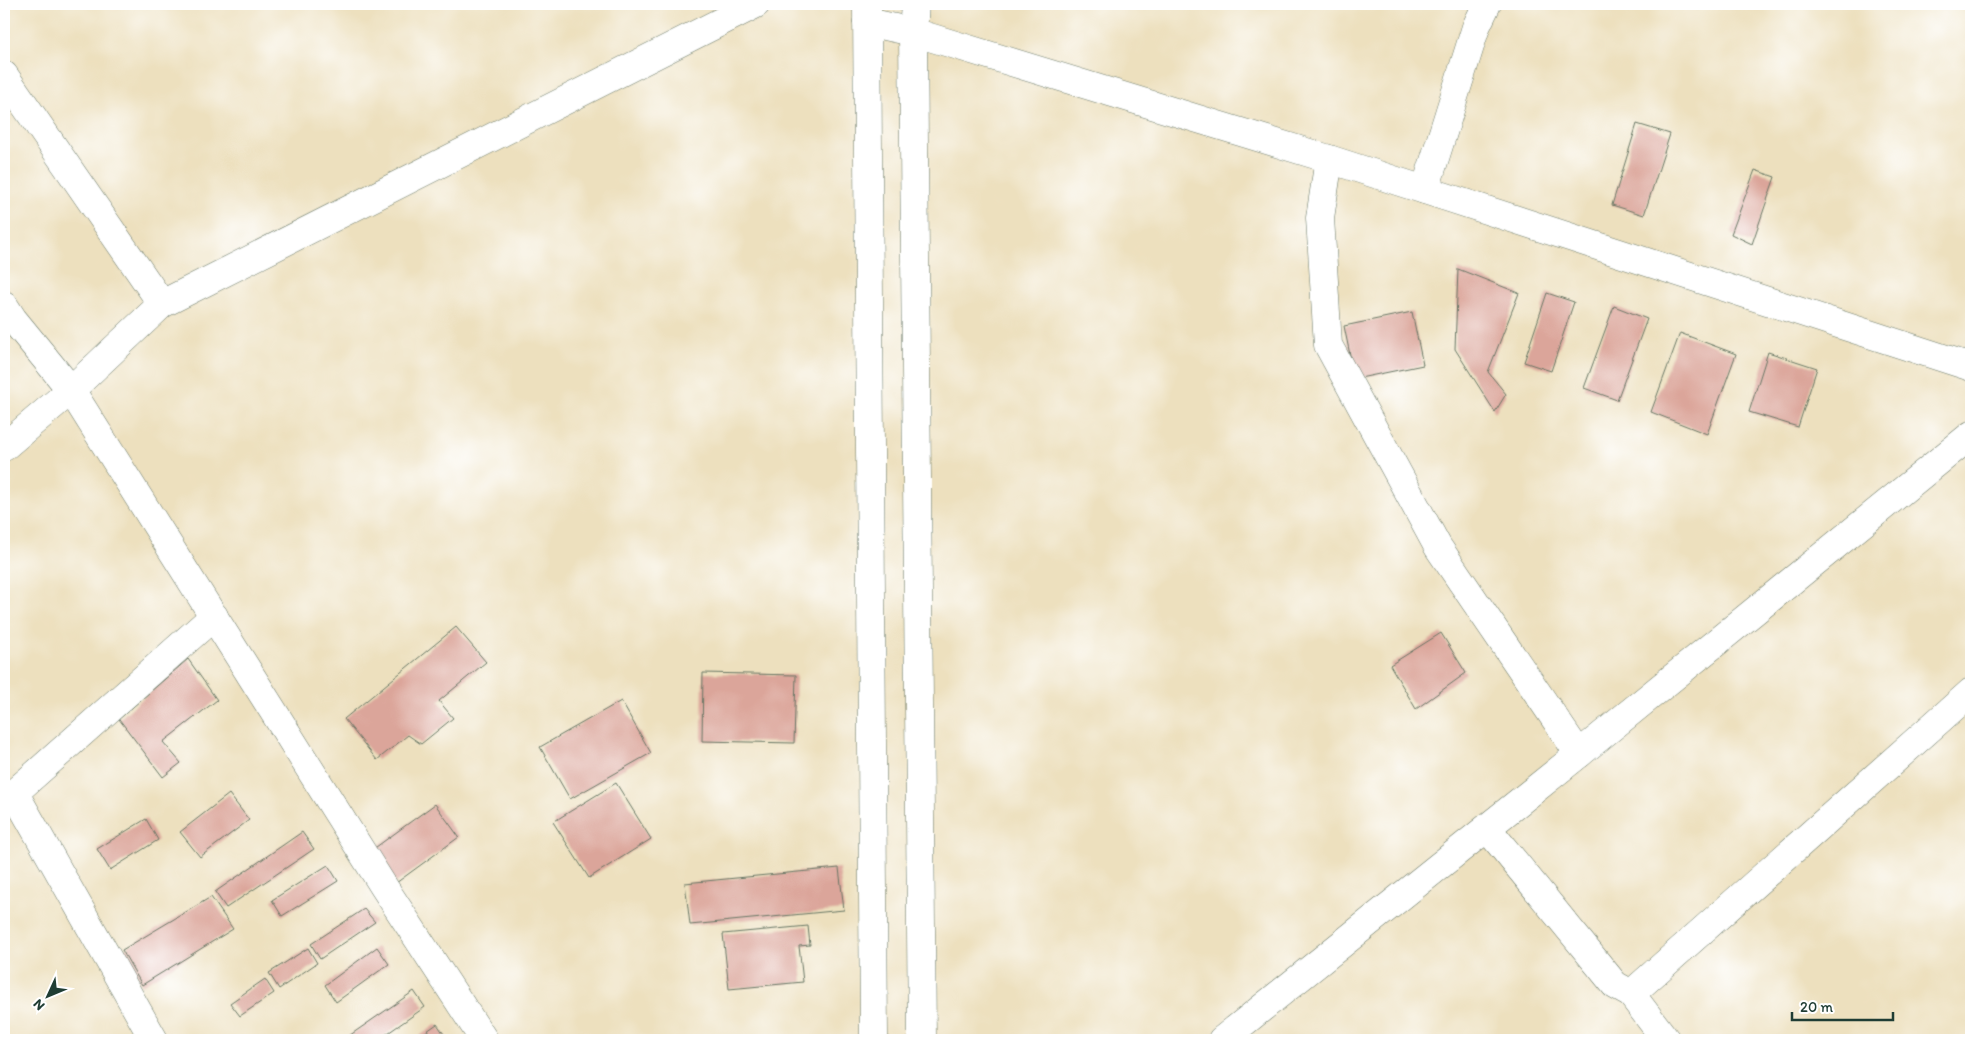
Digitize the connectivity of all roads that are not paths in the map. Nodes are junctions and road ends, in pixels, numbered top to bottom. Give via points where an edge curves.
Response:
1 (756, 4) edge
2 (915, 4) edge
3 (1487, 4) edge
4 (867, 13) edge
5 (913, 32) junction
6 (4, 75) edge
7 (1329, 159) junction
8 (1424, 190) junction
9 (162, 304) junction
10 (7, 316) edge
11 (1971, 367) edge
12 (71, 390) junction
13 (1971, 435) edge
14 (4, 447) edge
15 (214, 616) junction
16 (1971, 692) edge
17 (1579, 754) junction
18 (9, 797) edge
19 (1487, 828) junction
20 (1631, 994) junction
21 (154, 1040) edge
22 (484, 1040) edge
23 (874, 1040) edge
24 (922, 1040) edge
25 (1222, 1040) edge
26 (1666, 1040) edge

1 - 9 street
2 - 5 street
3 - 8 street via 1476,27
4 - 5 street
4 - 23 street
5 - 7 street
5 - 24 street
6 - 9 street
7 - 8 street
7 - 17 street via 1320,218 1328,345 1438,547
8 - 11 street
9 - 12 street
10 - 12 street
12 - 14 street
12 - 15 street
13 - 17 street
15 - 18 street
15 - 22 street
16 - 20 street
17 - 19 street
18 - 21 street
19 - 20 street via 1615,985
19 - 25 street
20 - 26 street

